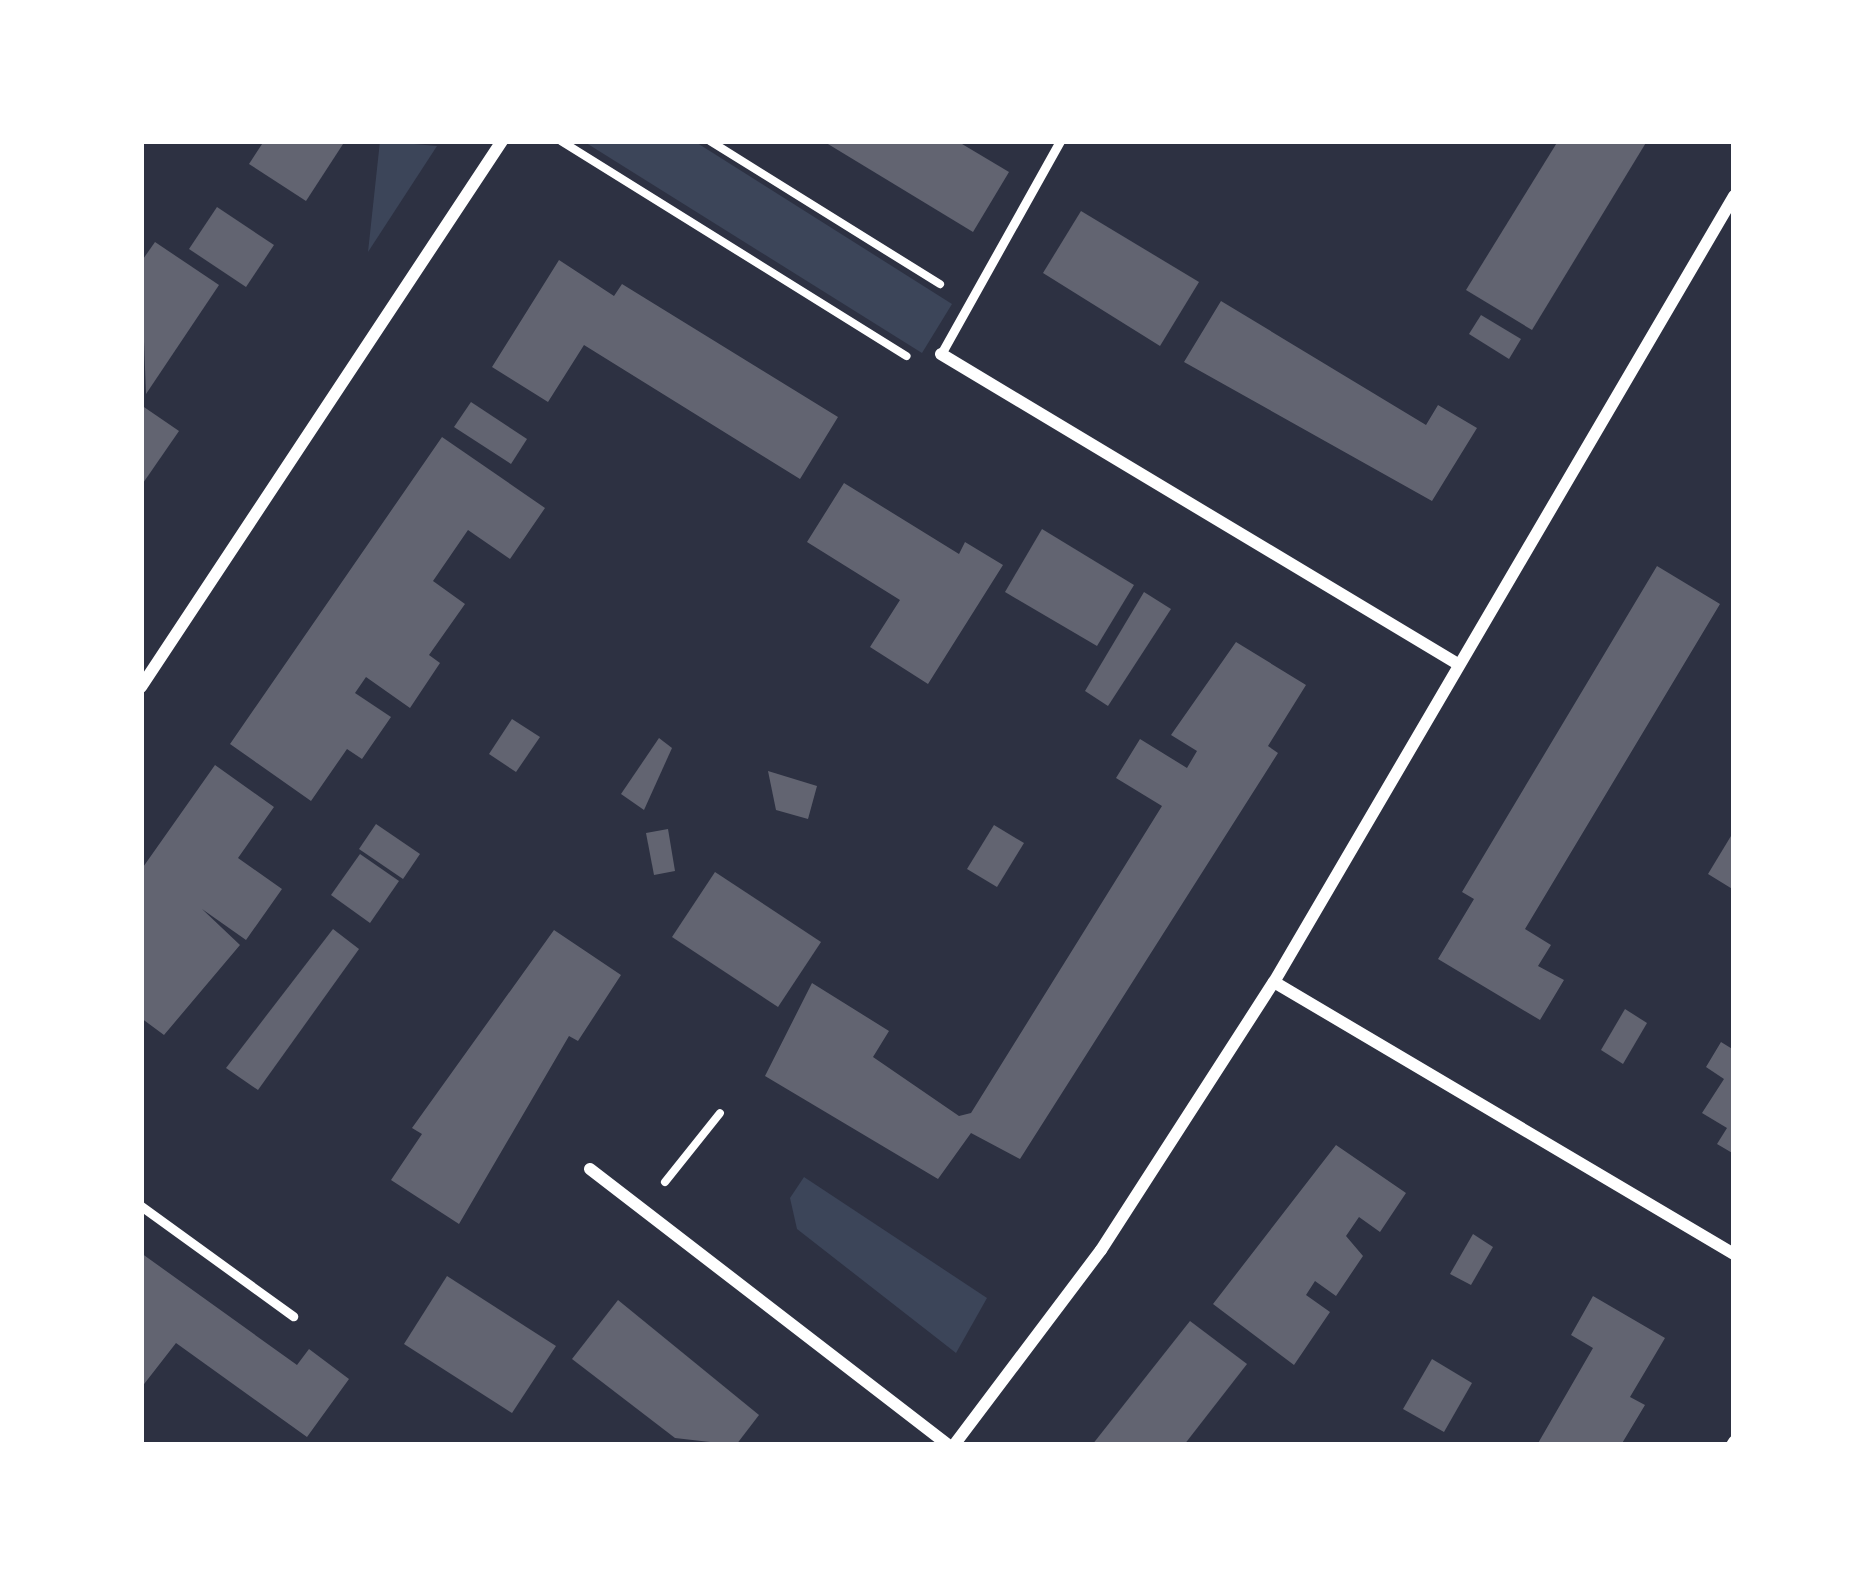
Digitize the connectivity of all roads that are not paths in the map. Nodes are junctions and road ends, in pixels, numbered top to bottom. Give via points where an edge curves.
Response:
1 (502, 141) edge
2 (1060, 141) edge
3 (1734, 196) edge
4 (941, 354) joint
5 (1456, 662) junction
6 (141, 687) edge
7 (1274, 982) junction
8 (590, 1169) dead end
9 (141, 1206) edge
10 (1734, 1254) edge
11 (293, 1316) dead end
12 (951, 1445) edge

1 - 6 street
2 - 4 lane
3 - 5 street
4 - 5 street
5 - 7 street
7 - 10 street
7 - 12 street via 1101,1250
8 - 12 street
9 - 11 lane

